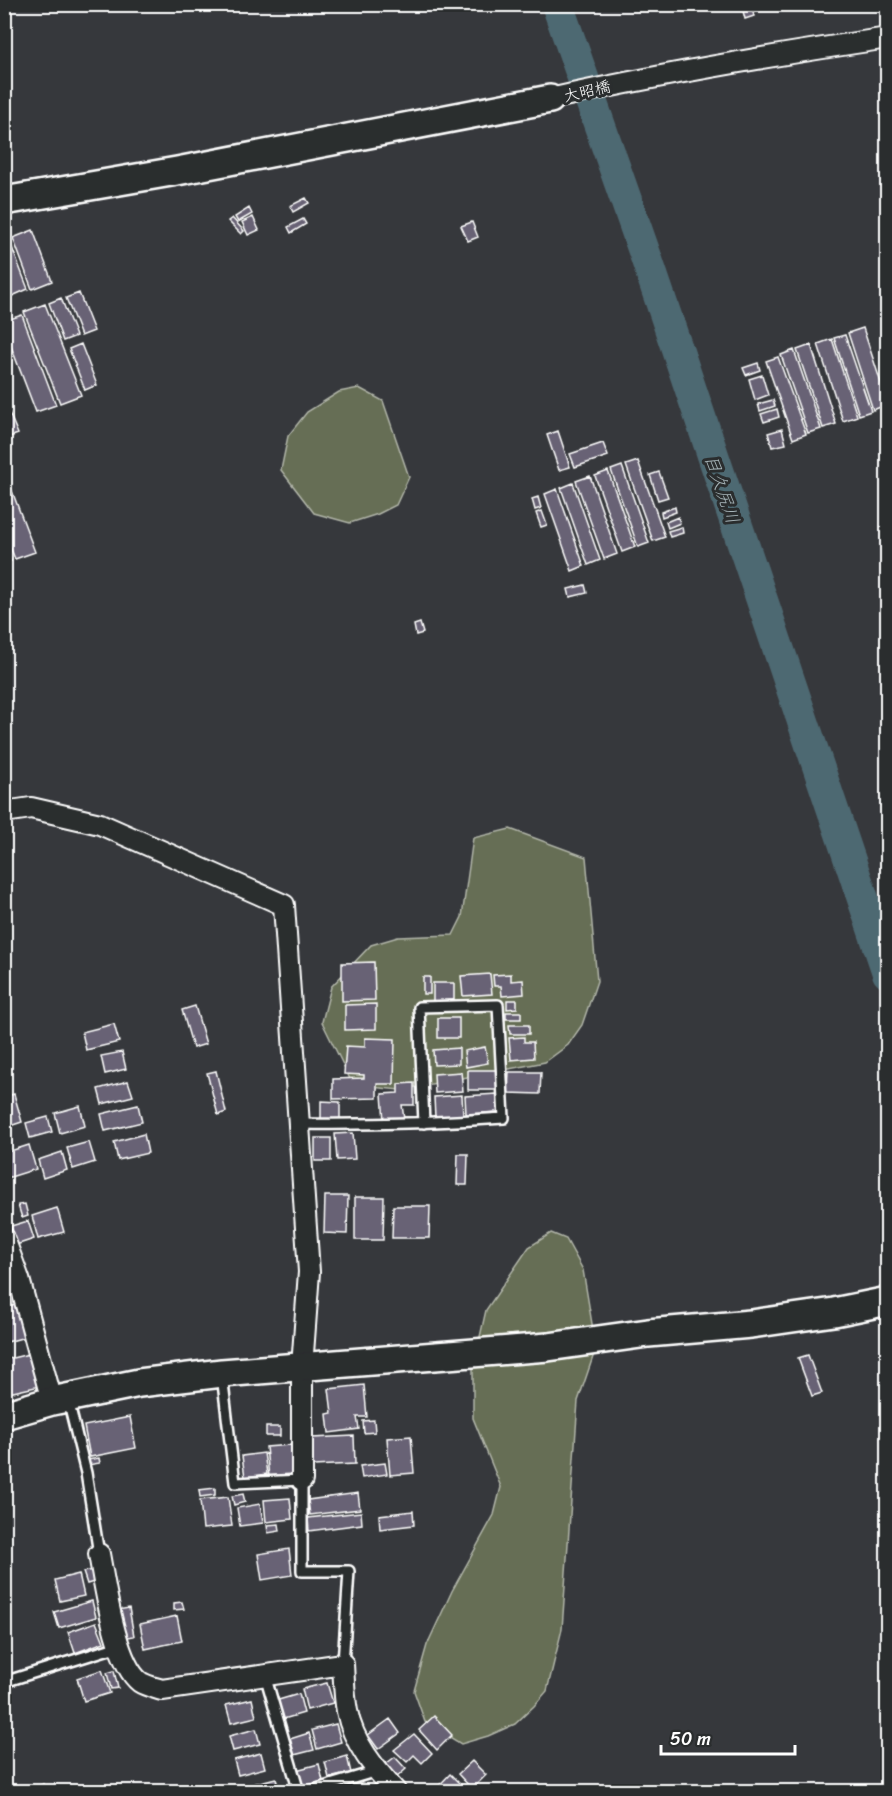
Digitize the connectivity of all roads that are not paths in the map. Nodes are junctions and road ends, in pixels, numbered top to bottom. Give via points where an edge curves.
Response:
1 (888, 38) edge
2 (550, 99) joint
3 (4, 201) edge
4 (4, 812) edge
5 (424, 1123) junction
6 (299, 1125) junction
7 (4, 1238) edge
8 (888, 1301) edge
9 (302, 1367) junction
10 (222, 1373) junction
11 (60, 1399) junction
12 (4, 1415) edge
13 (302, 1480) junction
14 (99, 1554) joint
15 (119, 1646) junction
16 (343, 1664) junction
17 (265, 1675) junction
18 (4, 1682) edge
19 (377, 1771) junction
20 (298, 1791) edge
21 (307, 1791) edge
22 (396, 1791) edge

1 - 2 street, 大昭橋 via 756,57
2 - 3 street
4 - 6 street via 31,808 100,824 284,905
5 - 5 lane via 504,1118 498,1005 419,1007
5 - 6 lane
6 - 9 street via 309,1272
7 - 11 street
8 - 9 street via 752,1324 528,1349
9 - 10 street
9 - 13 street
10 - 11 street via 139,1383
10 - 13 lane via 235,1484
11 - 12 street
11 - 14 lane via 86,1473
13 - 16 lane via 302,1571 349,1571
14 - 15 street
15 - 17 street via 141,1682 162,1690
15 - 18 lane
16 - 17 street
16 - 19 street via 347,1712 364,1753
17 - 20 lane
19 - 21 lane
19 - 22 street

